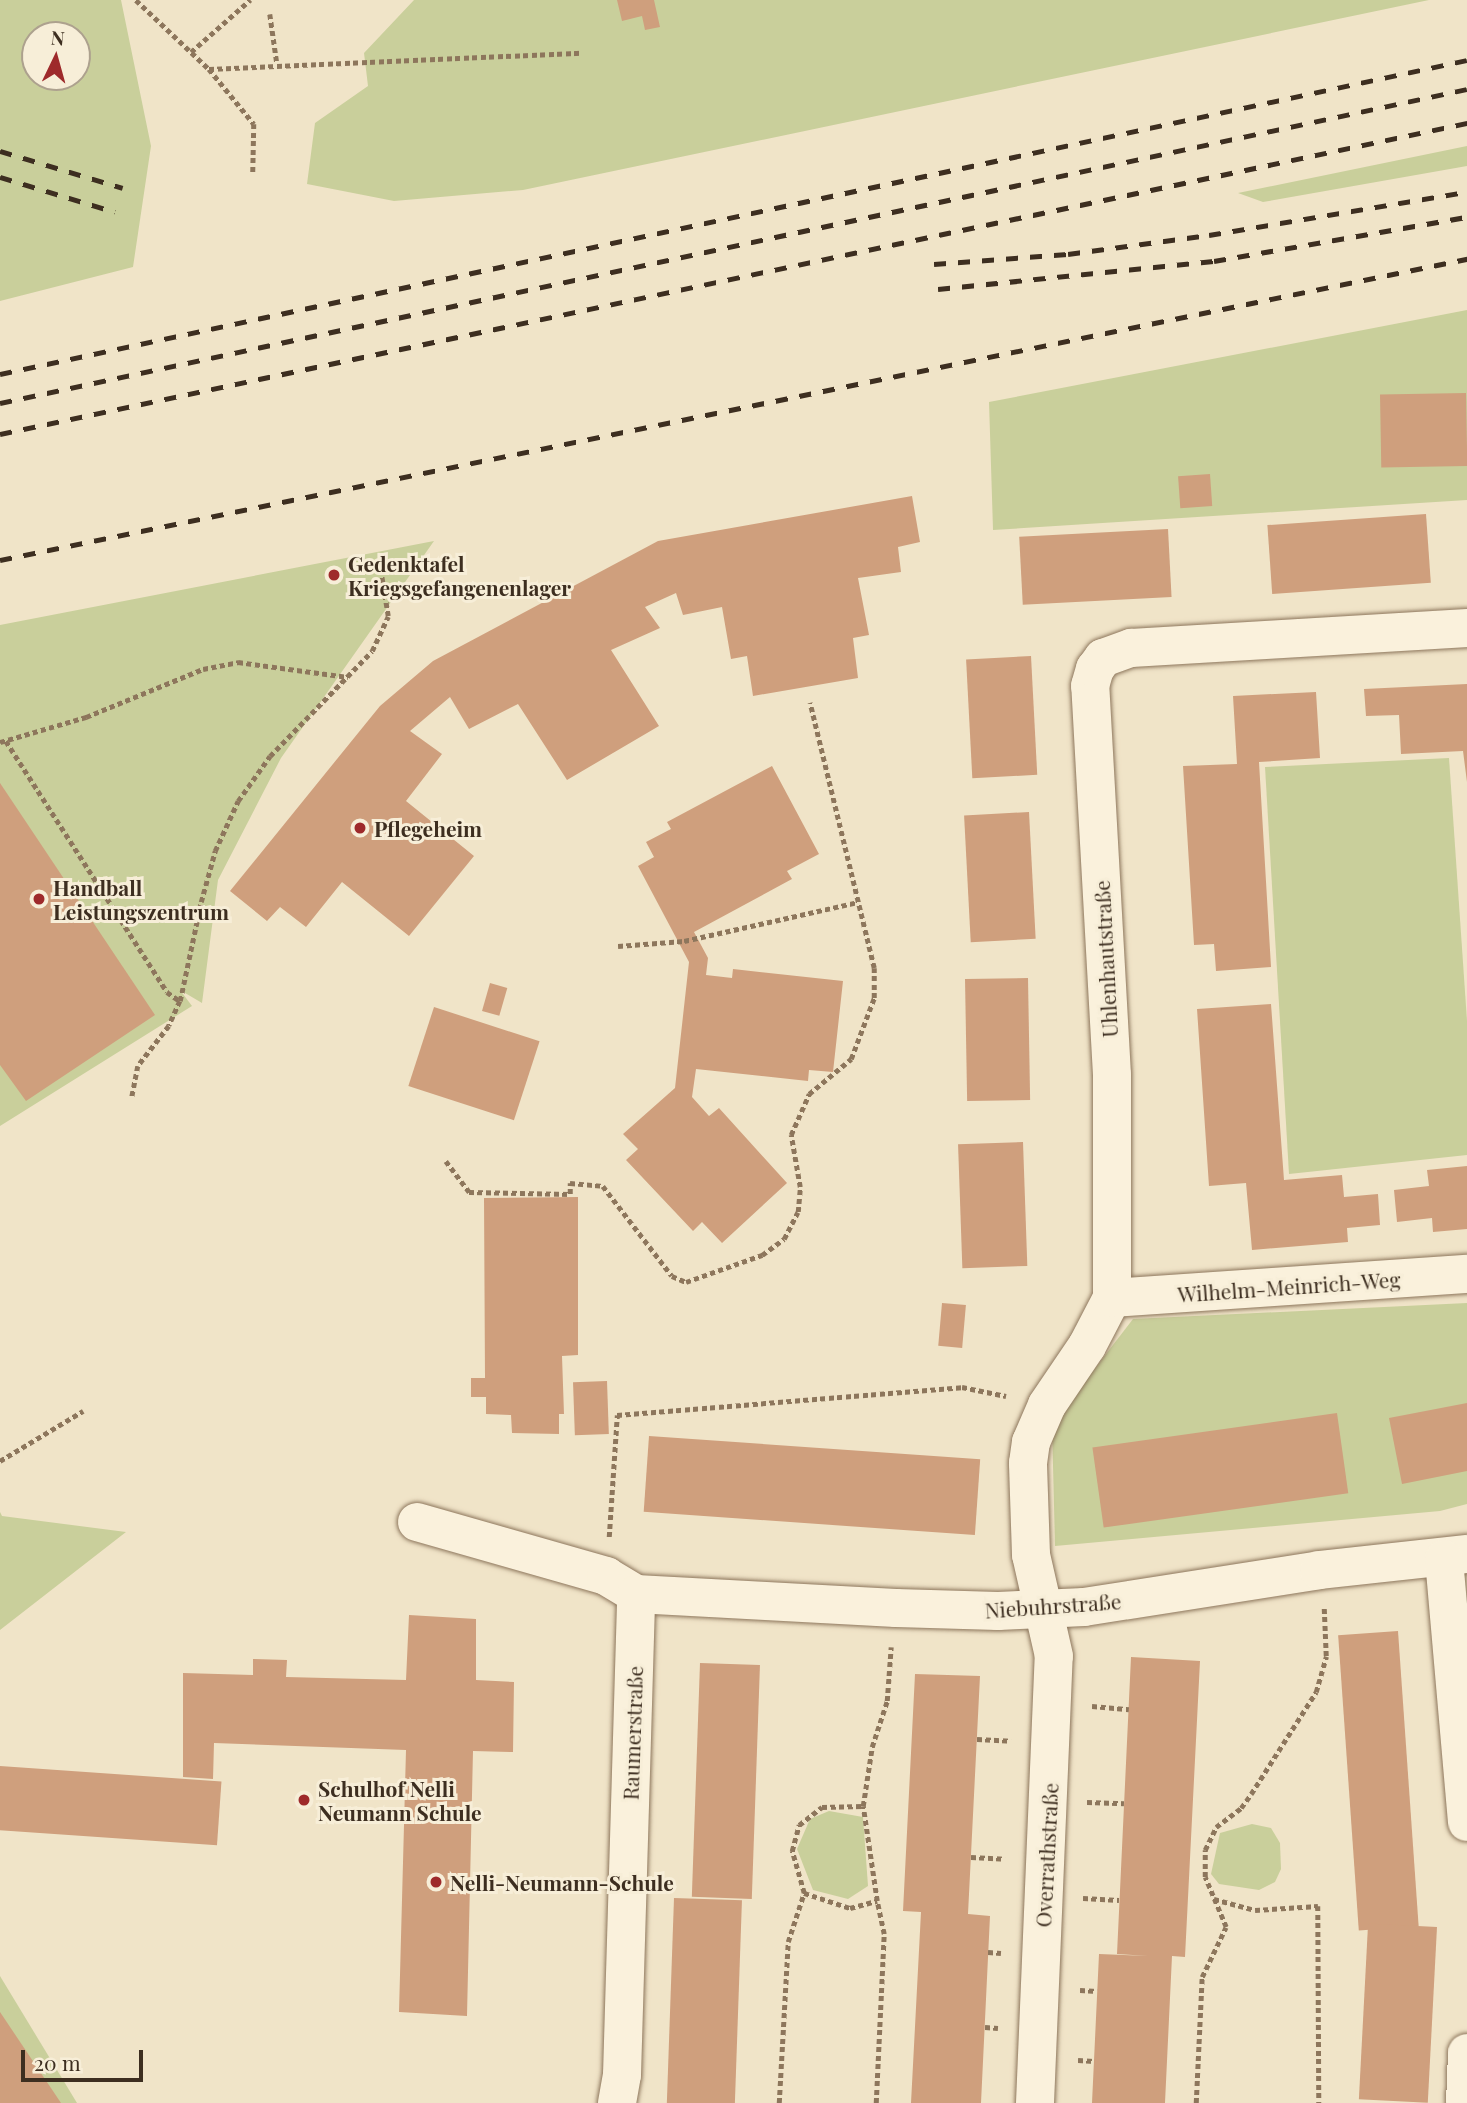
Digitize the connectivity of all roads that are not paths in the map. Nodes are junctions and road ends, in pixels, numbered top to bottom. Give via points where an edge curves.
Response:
1 (1467, 628) edge
2 (1467, 1274) edge
3 (1112, 1298) junction
4 (417, 1522) dead end
5 (1456, 1556) edge
6 (621, 1585) junction
7 (1044, 1608) junction
8 (1467, 1822) edge
9 (1467, 2053) edge
10 (617, 2103) edge
11 (1035, 2103) edge
12 (1465, 2103) edge

1 - 3 street, Uhlenhautstraße via 1130,648 1103,658 1095,668 1090,686 1112,1075
2 - 3 street, Wilhelm-Meinrich-Weg
3 - 7 street, Uhlenhautstraße via 1087,1346 1047,1405 1031,1441 1031,1555
4 - 6 street
5 - 7 street, Niebuhrstraße via 1319,1570 1083,1607
5 - 8 street
6 - 7 street, Niebuhrstraße via 896,1608
6 - 10 street, Raumerstraße via 622,2075
7 - 11 street, Overrathstraße via 1054,1656
9 - 12 street

